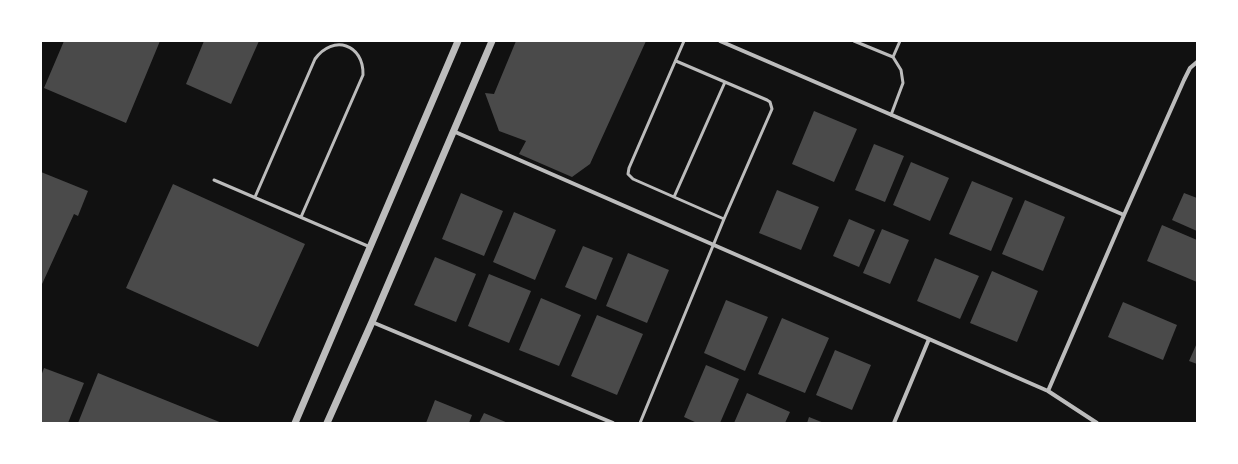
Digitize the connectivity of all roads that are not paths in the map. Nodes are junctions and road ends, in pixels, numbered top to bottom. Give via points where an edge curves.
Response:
1 (458, 41) edge
2 (492, 41) edge
3 (684, 41) edge
4 (720, 41) edge
5 (854, 41) edge
6 (900, 41) edge
7 (893, 57) junction
8 (676, 61) junction
9 (1197, 62) edge
10 (725, 82) junction
11 (891, 115) junction
12 (453, 131) junction
13 (214, 180) dead end
14 (255, 197) junction
15 (674, 197) junction
16 (1124, 215) junction
17 (300, 217) junction
18 (724, 219) junction
19 (713, 245) junction
20 (370, 247) junction
21 (372, 322) junction
22 (929, 339) junction
23 (1048, 392) junction
24 (295, 423) edge
25 (327, 423) edge
26 (613, 423) edge
27 (640, 423) edge
28 (895, 423) edge
29 (1097, 423) edge

1 - 20 street
2 - 12 street
3 - 8 lane
4 - 11 street
5 - 7 lane
6 - 7 lane
7 - 11 lane via 901,70 903,83
8 - 10 lane
8 - 15 lane via 628,174 633,179
9 - 16 street via 1190,68 1184,80
10 - 15 lane
10 - 18 lane via 767,100 772,109
11 - 16 street
12 - 19 street
12 - 21 street
13 - 14 lane
14 - 17 lane
14 - 17 lane via 315,59 328,47 346,46 360,57 363,75
15 - 18 lane
16 - 23 street
17 - 20 lane
18 - 19 lane
19 - 22 street
19 - 27 lane
20 - 24 street
21 - 25 street
21 - 26 street
22 - 23 street
22 - 28 street
23 - 29 street

